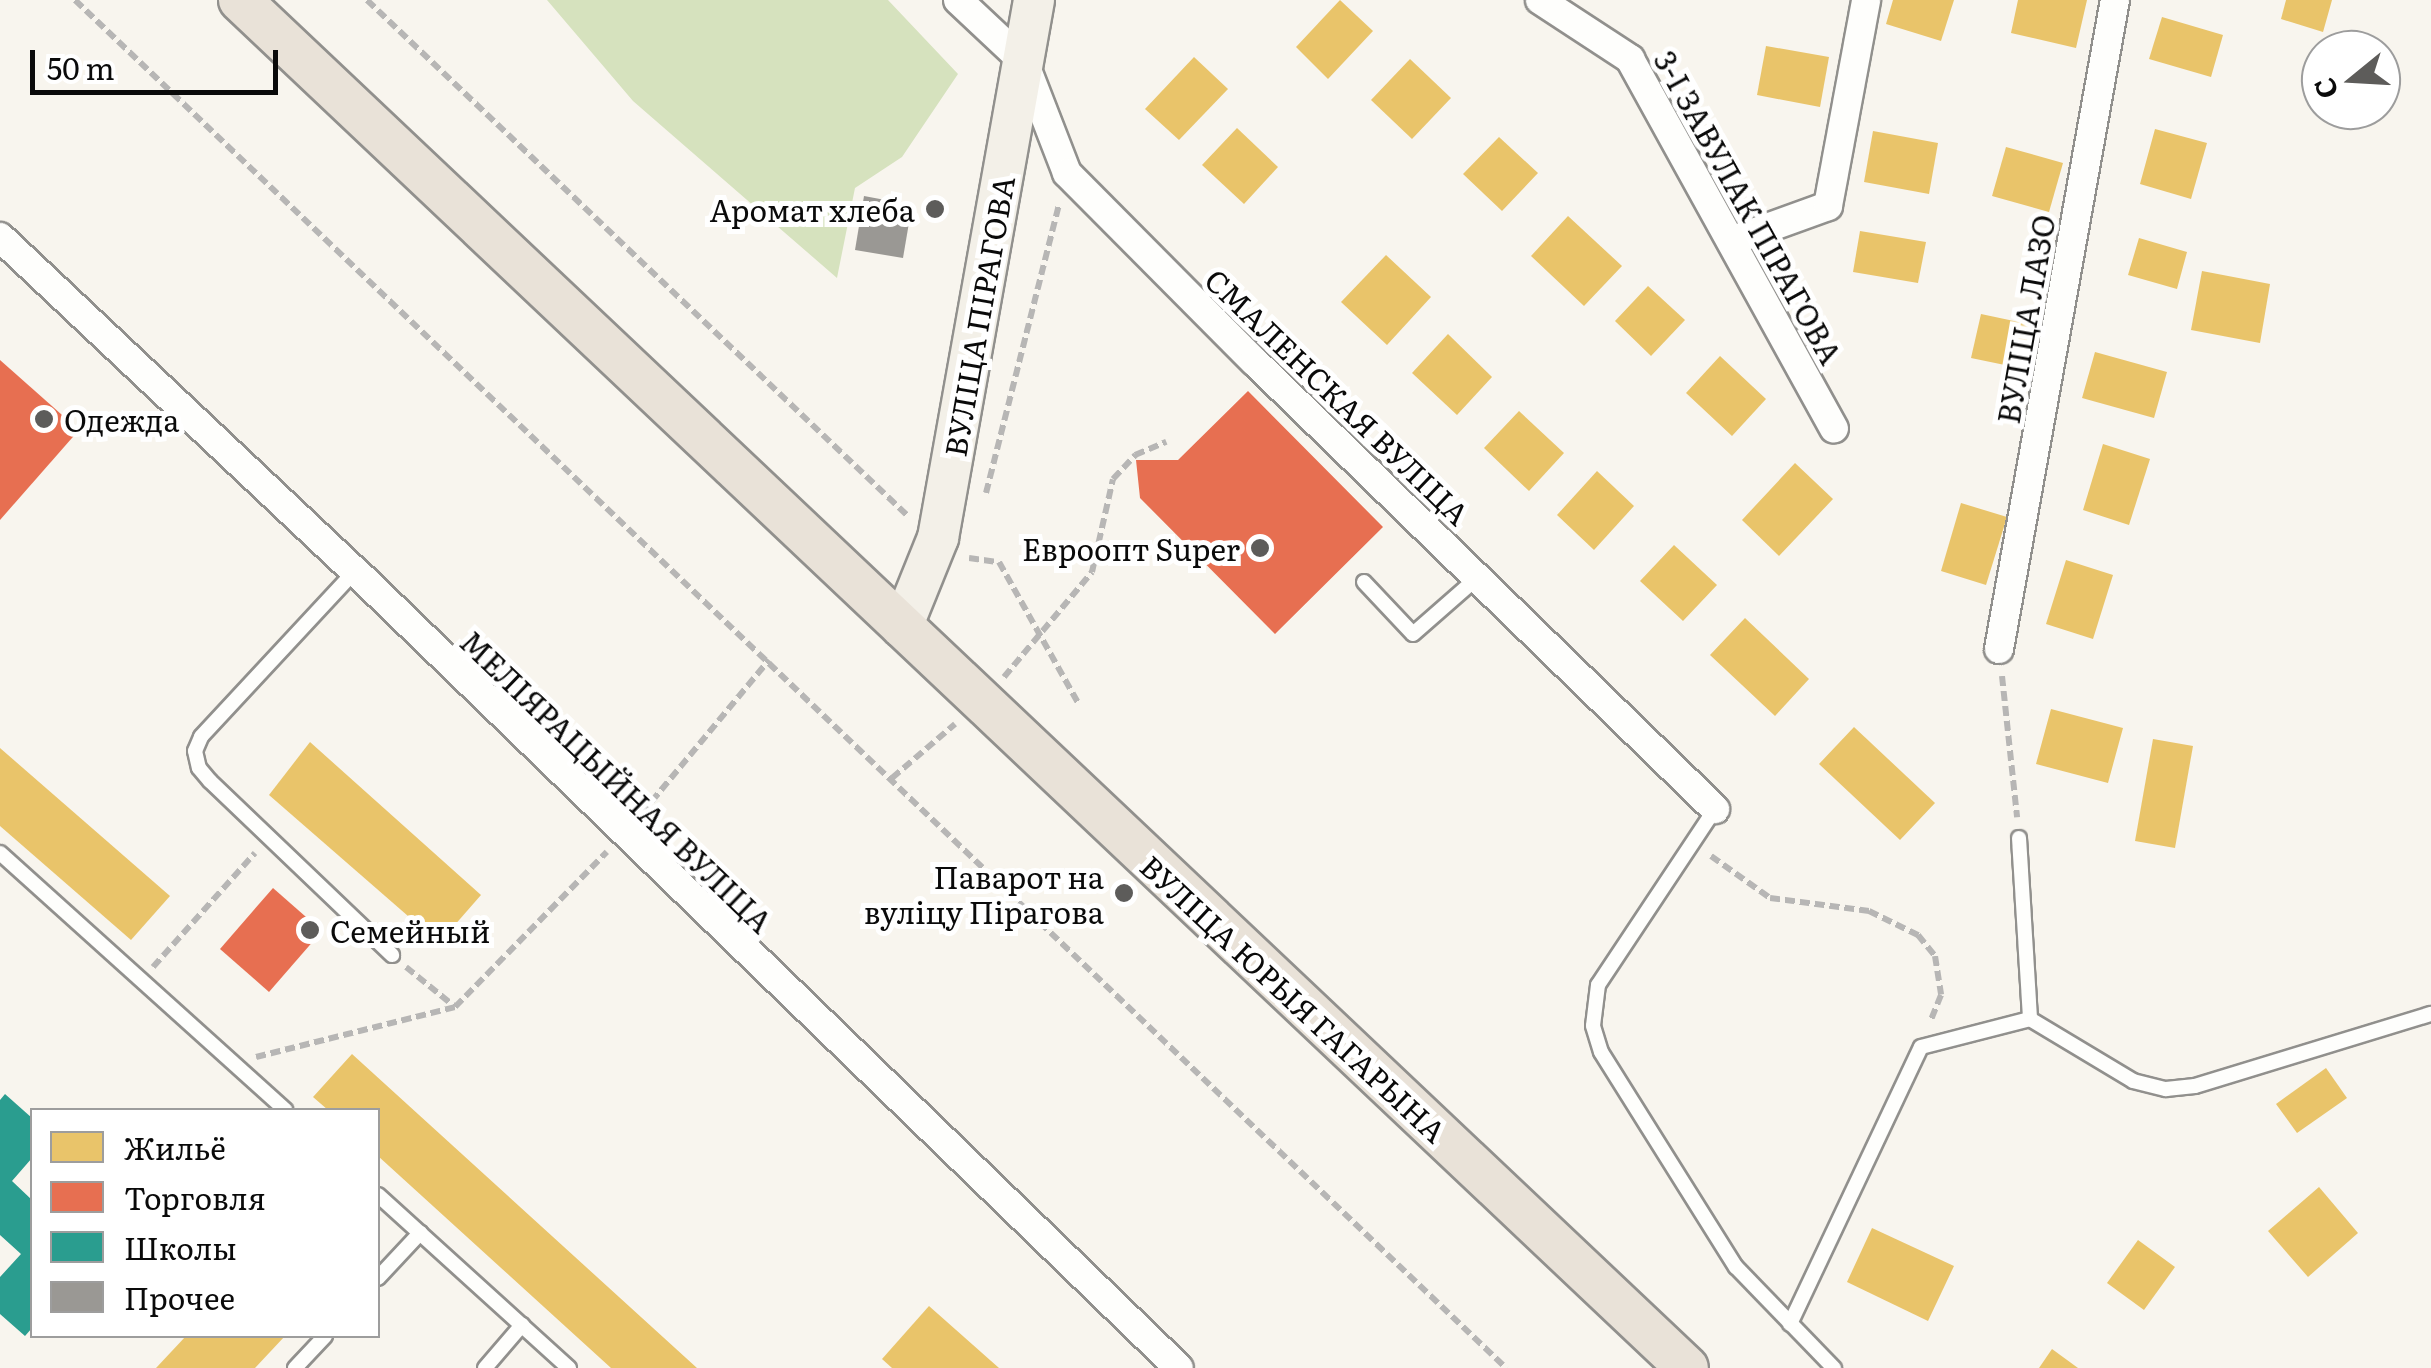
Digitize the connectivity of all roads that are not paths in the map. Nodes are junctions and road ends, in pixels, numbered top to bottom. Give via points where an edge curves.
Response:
1 (240, 0) edge
2 (958, 0) edge
3 (1034, 0) edge
4 (1540, 0) edge
5 (1866, 0) edge
6 (2114, 0) edge
7 (1024, 62) junction
8 (1734, 240) junction
9 (2, 244) edge
10 (1834, 428) dead end
11 (356, 571) junction
12 (1478, 578) junction
13 (1364, 582) dead end
14 (902, 627) junction
15 (1999, 649) road end
16 (1715, 810) joint
17 (2019, 838) road end
18 (0, 853) edge
19 (392, 955) road end
20 (2431, 1014) edge
21 (2030, 1019) junction
22 (283, 1108) edge
23 (380, 1196) edge
24 (420, 1233) junction
25 (380, 1276) edge
26 (1790, 1324) junction
27 (522, 1325) junction
28 (323, 1338) edge
29 (295, 1368) edge
30 (484, 1368) edge
31 (569, 1368) edge
32 (1179, 1368) edge
33 (1687, 1368) edge
34 (1834, 1368) edge

1 - 14 main road, ВУЛІЦА ЮРЫЯ ГАГАРЫНА
2 - 7 street, СМАЛЕНСКАЯ ВУЛІЦА
3 - 7 main road, ВУЛІЦА ПІРАГОВА
4 - 8 street, 3-І ЗАВУЛАК ПІРАГОВА via 1630,59
5 - 8 street via 1828,206
6 - 15 street, ВУЛІЦА ЛАЗО
7 - 12 street, СМАЛЕНСКАЯ ВУЛІЦА via 1067,172
7 - 14 main road, ВУЛІЦА ПІРАГОВА via 938,538
8 - 10 street, 3-І ЗАВУЛАК ПІРАГОВА
9 - 11 street, МЕЛІЯРАЦЫЙНАЯ ВУЛІЦА
11 - 19 lane via 195,751 199,768
11 - 32 street, МЕЛІЯРАЦЫЙНАЯ ВУЛІЦА
12 - 13 lane via 1413,634
12 - 16 street, СМАЛЕНСКАЯ ВУЛІЦА
14 - 33 main road, ВУЛІЦА ЮРЫЯ ГАГАРЫНА
16 - 26 lane via 1598,985 1593,1026 1600,1052 1695,1206 1736,1267
17 - 21 lane
18 - 22 lane
20 - 21 lane via 2195,1086 2166,1089 2133,1080
21 - 26 lane via 1921,1047
23 - 24 lane
24 - 25 lane
24 - 27 lane
26 - 34 lane
27 - 30 lane
27 - 31 lane
28 - 29 lane

